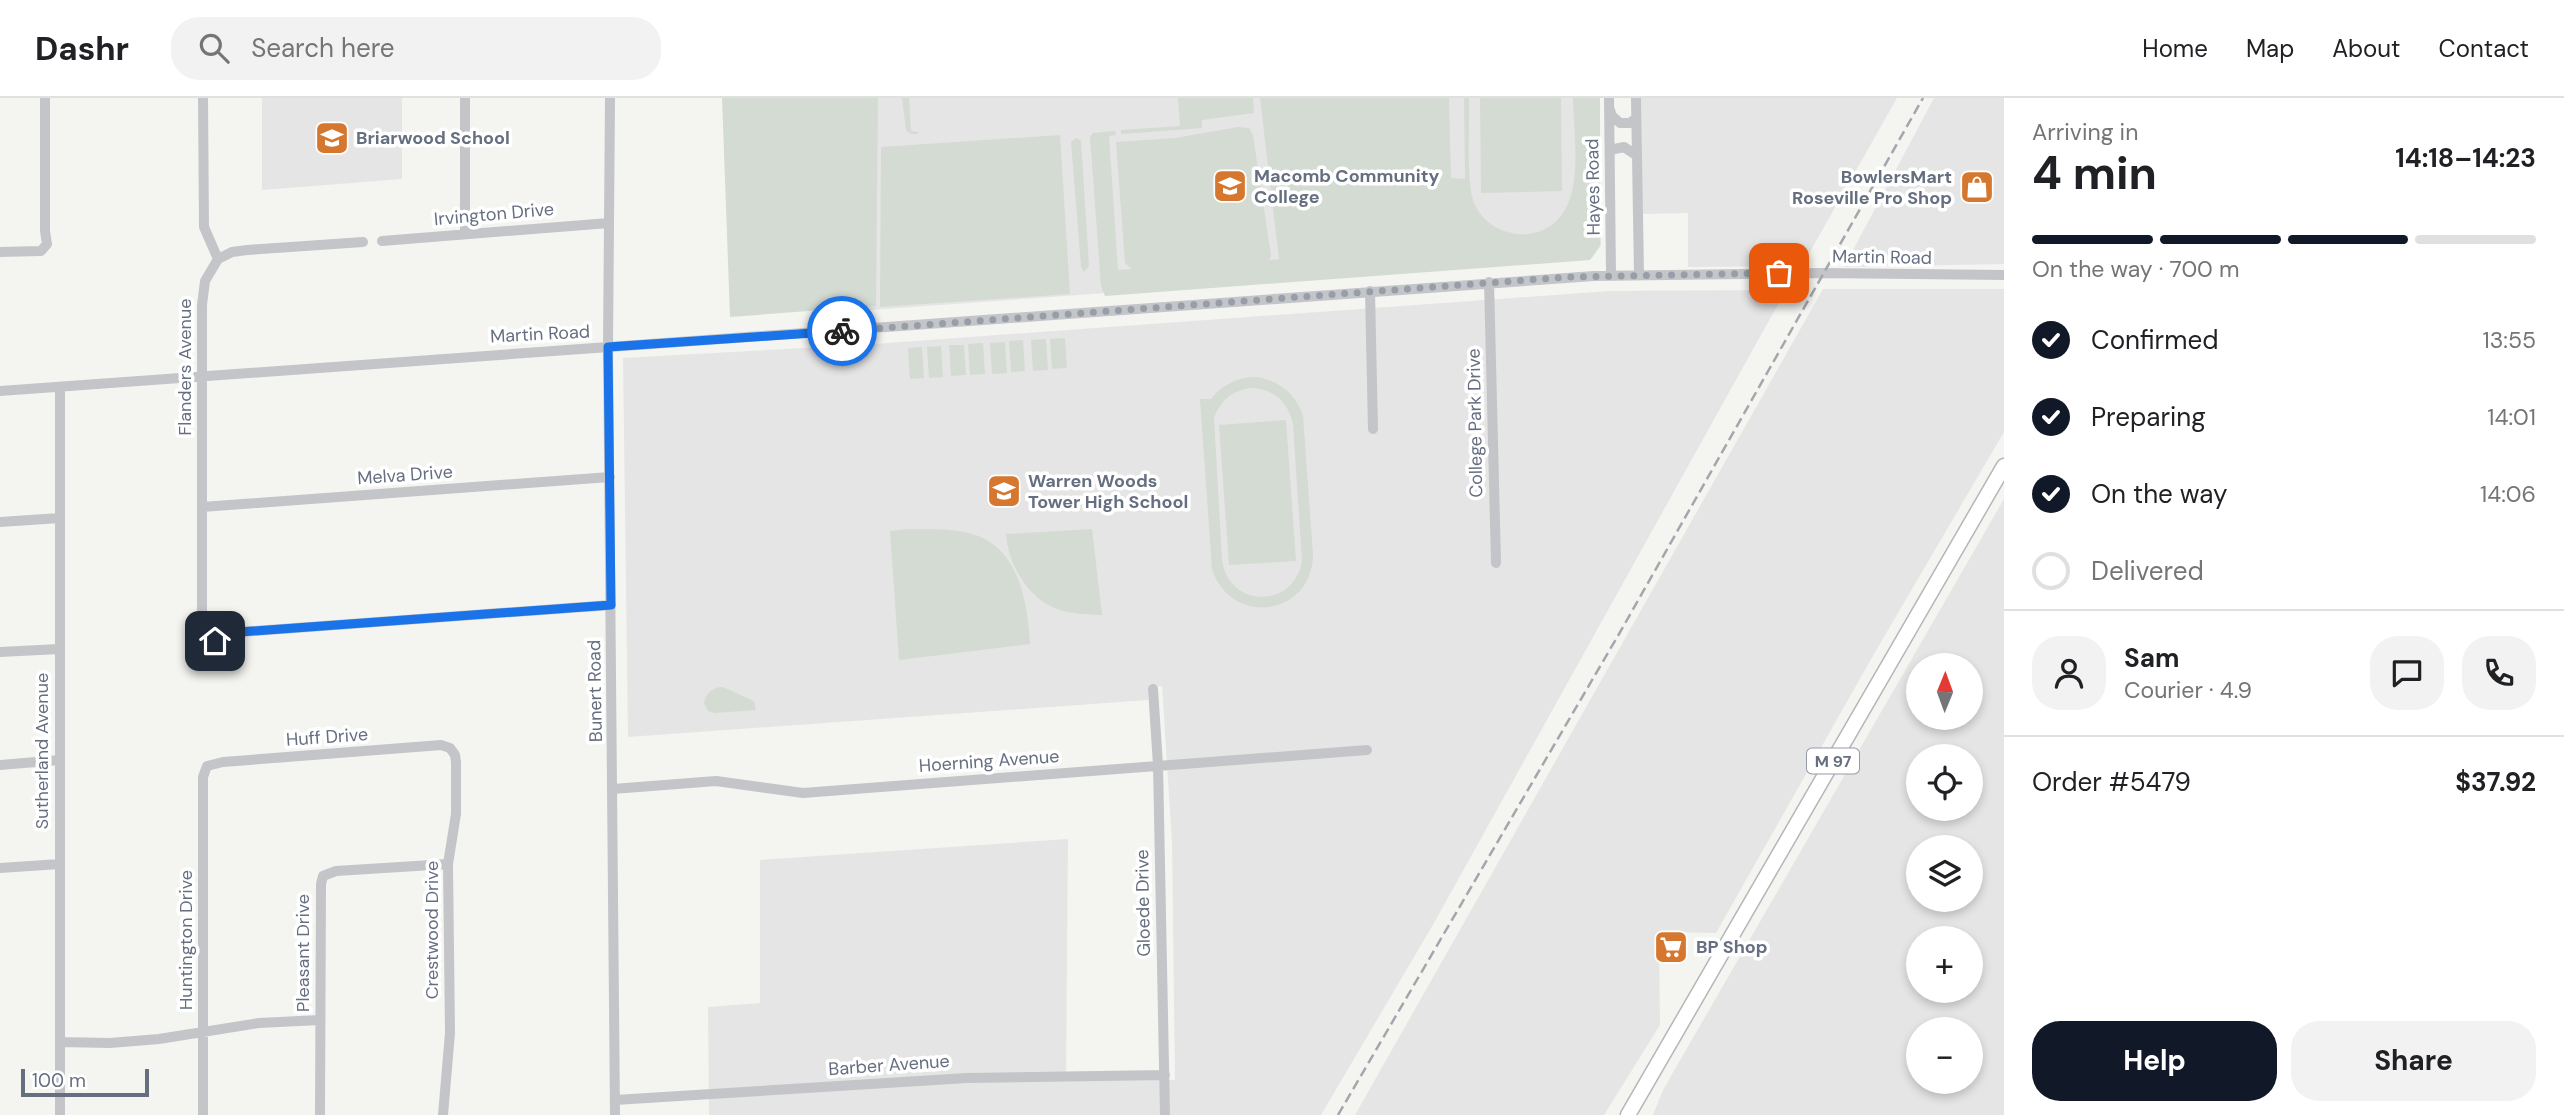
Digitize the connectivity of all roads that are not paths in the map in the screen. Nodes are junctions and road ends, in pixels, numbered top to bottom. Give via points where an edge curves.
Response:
1 (45, 98) edge
2 (203, 98) edge
3 (465, 98) edge
4 (610, 98) edge
5 (1636, 98) edge
6 (1609, 101) edge
7 (1636, 118) junction
8 (1610, 150) junction
9 (1636, 155) junction
10 (609, 223) junction
11 (465, 234) junction
12 (382, 241) dead end
13 (363, 242) dead end
14 (0, 252) edge
15 (218, 259) junction
16 (1639, 274) junction
17 (1611, 275) junction
18 (2004, 275) edge
19 (1489, 282) junction
20 (1370, 291) junction
21 (608, 347) junction
22 (202, 376) junction
23 (60, 387) junction
24 (0, 391) edge
25 (1373, 429) dead end
26 (2004, 466) edge
27 (610, 477) junction
28 (202, 507) junction
29 (60, 518) junction
30 (0, 522) edge
31 (1496, 563) dead end
32 (611, 605) junction
33 (60, 649) junction
34 (0, 652) edge
35 (1153, 689) dead end
36 (450, 748) joint
37 (1367, 750) dead end
38 (60, 760) junction
39 (0, 765) edge
40 (1158, 765) junction
41 (207, 766) joint
42 (613, 789) junction
43 (60, 864) junction
44 (448, 864) junction
45 (0, 868) edge
46 (320, 1020) junction
47 (203, 1031) junction
48 (60, 1042) junction
49 (1165, 1075) junction
50 (615, 1100) junction
51 (60, 1115) edge
52 (203, 1115) edge
53 (320, 1115) edge
54 (443, 1115) edge
55 (615, 1115) edge
56 (1165, 1115) edge
57 (1628, 1115) edge

1 - 14 street via 45,248
2 - 15 street via 204,227
3 - 11 street
4 - 10 street, Bunert Road
5 - 7 street
6 - 7 street via 1612,116 1620,123
6 - 8 street, Hayes Road
7 - 9 street
8 - 9 street via 1624,147
8 - 17 street, Hayes Road
9 - 16 street
10 - 11 street, Irvington Drive
10 - 21 street, Bunert Road
11 - 12 street, Irvington Drive
13 - 15 street via 247,250
15 - 22 street, Flanders Avenue via 203,289
16 - 17 street, Martin Road
16 - 18 street, Martin Road
17 - 19 street, Martin Road
19 - 20 street, Martin Road
19 - 31 street, College Park Drive
20 - 21 street, Martin Road
20 - 25 street
21 - 22 street, Martin Road
21 - 27 street, Bunert Road
22 - 23 street, Martin Road
22 - 28 street, Flanders Avenue
23 - 24 street, Martin Road
23 - 29 street, Sutherland Avenue
26 - 57 main road, M 97
27 - 28 street, Melva Drive
27 - 32 street, Bunert Road
28 - 32 street, Flanders Avenue via 202,622 203,632 211,640 222,641 240,632
29 - 30 street
29 - 33 street, Sutherland Avenue
32 - 42 street, Bunert Road
33 - 34 street
33 - 38 street, Sutherland Avenue
35 - 40 street, Gloede Drive
36 - 41 street, Huff Drive
36 - 44 street, Crestwood Drive via 456,762 456,814
37 - 40 street, Hoerning Avenue
38 - 39 street
38 - 43 street, Sutherland Avenue
40 - 42 street, Hoerning Avenue via 803,793 716,781
40 - 49 street, Gloede Drive
41 - 47 street, Huntington Drive via 203,777
42 - 50 street, Bunert Road
43 - 45 street
43 - 48 street, Sutherland Avenue
44 - 46 street, Pleasant Drive via 336,871 323,876
44 - 54 street, Crestwood Drive via 450,1033
46 - 47 street
46 - 53 street, Pleasant Drive
47 - 48 street via 135,1041
47 - 52 street, Huntington Drive
48 - 51 street, Sutherland Avenue
49 - 50 street, Barber Avenue via 967,1078
49 - 56 street, Gloede Drive
50 - 55 street, Bunert Road

